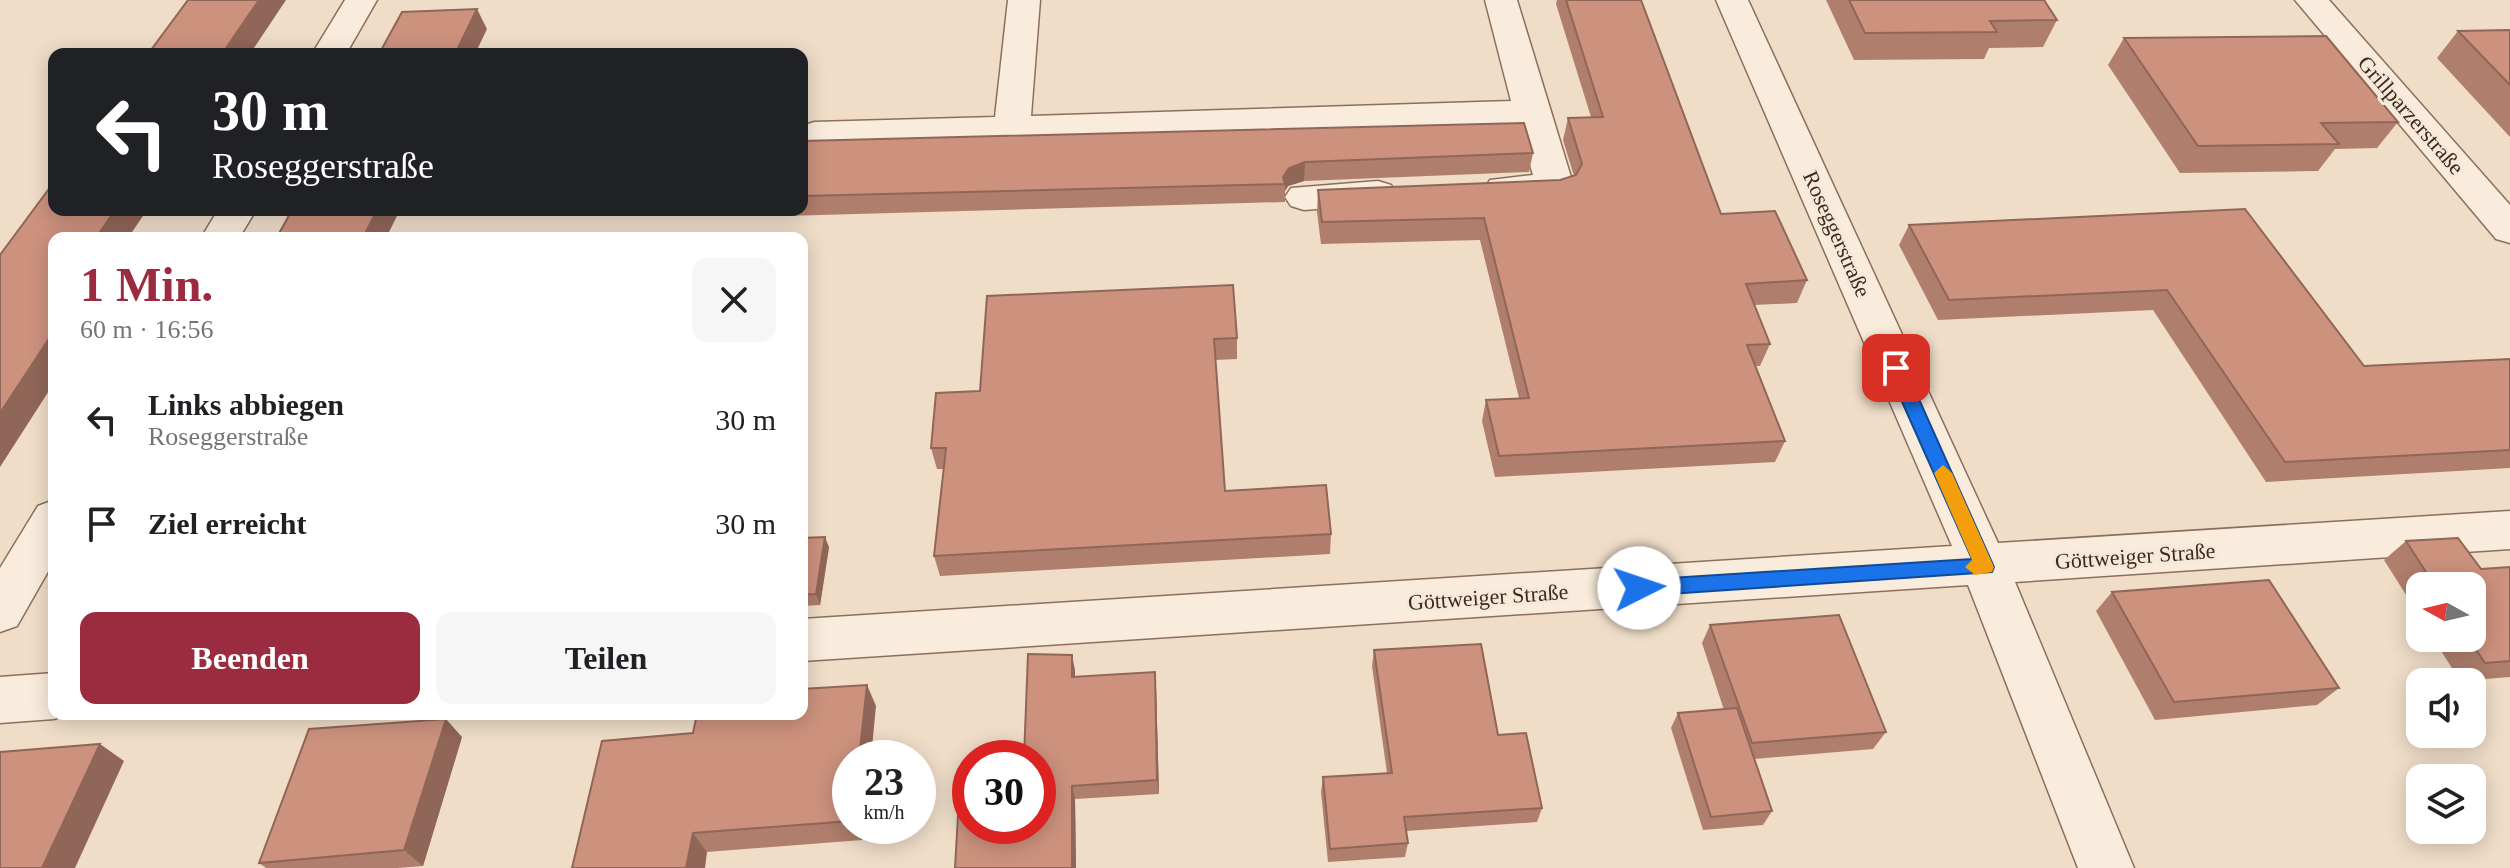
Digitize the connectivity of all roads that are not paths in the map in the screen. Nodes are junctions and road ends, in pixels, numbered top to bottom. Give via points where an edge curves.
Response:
1 (361, 0) edge
2 (1024, 0) edge
3 (1501, 0) edge
4 (1732, 0) edge
5 (2311, 0) edge
6 (333, 48) edge
7 (1532, 112) junction
8 (1012, 128) junction
9 (814, 134) dead end
10 (1461, 190) edge
11 (1414, 192) edge
12 (1304, 197) dead end
13 (2510, 230) edge
14 (48, 529) edge
15 (2510, 530) edge
16 (1985, 567) junction
17 (0, 611) edge
18 (808, 640) edge
19 (48, 696) edge
20 (0, 700) edge
21 (2106, 868) edge

1 - 6 street
2 - 8 street
3 - 7 street
4 - 16 street, Roseggerstraße
5 - 13 street, Grillparzerstraße
7 - 8 street
7 - 10 street via 1555,187
8 - 9 street
11 - 12 street
14 - 17 street
15 - 16 street, Göttweiger Straße
16 - 18 street, Göttweiger Straße
16 - 21 street, Roseggerstraße
19 - 20 street

